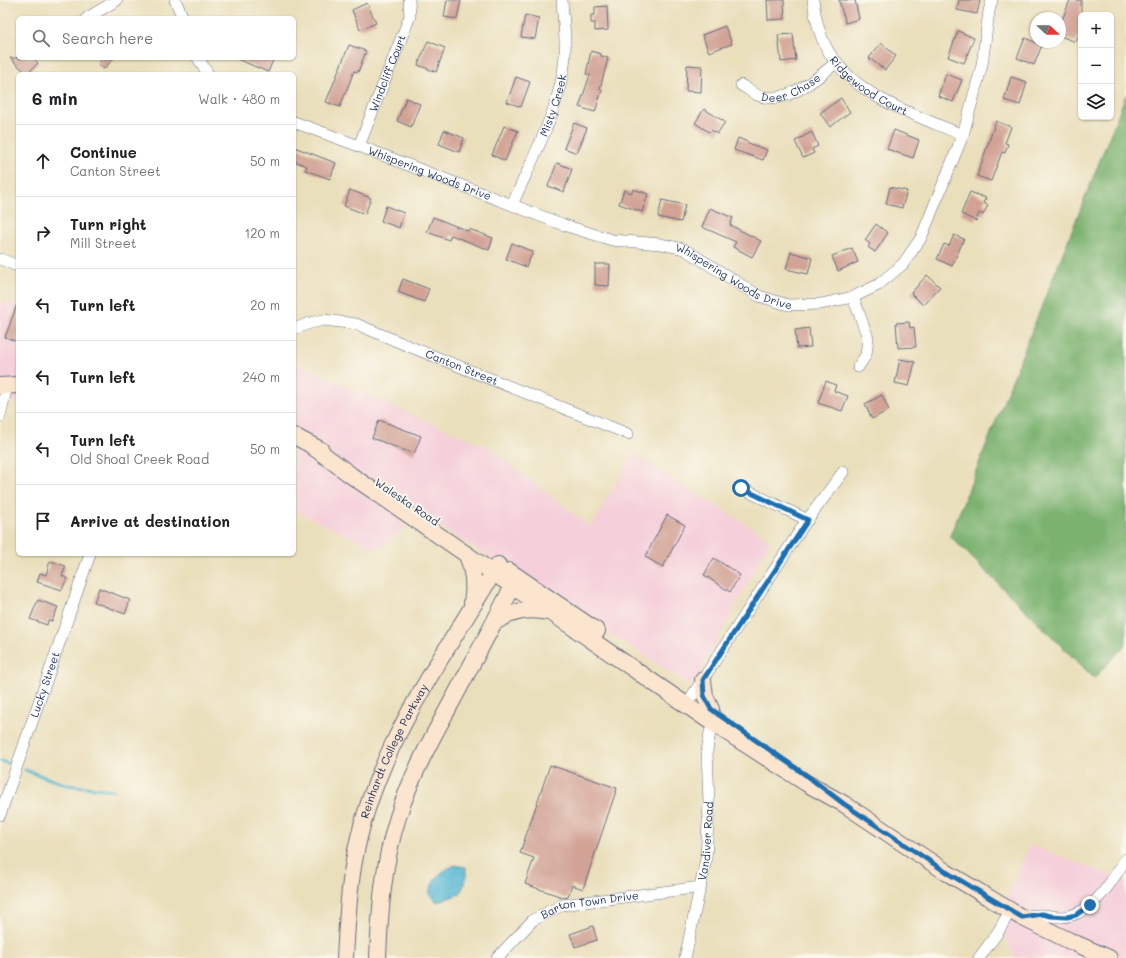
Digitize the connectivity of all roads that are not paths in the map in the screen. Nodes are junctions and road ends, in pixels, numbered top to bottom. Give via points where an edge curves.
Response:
1 (117, 0) edge
2 (175, 0) edge
3 (409, 0) edge
4 (562, 0) edge
5 (813, 0) edge
6 (992, 0) edge
7 (90, 16) edge
8 (182, 16) edge
9 (199, 60) edge
10 (837, 62) junction
11 (207, 72) edge
12 (741, 85) dead end
13 (296, 123) edge
14 (964, 135) junction
15 (359, 146) junction
16 (512, 205) junction
17 (0, 259) edge
18 (16, 265) edge
19 (852, 297) junction
20 (296, 328) edge
21 (858, 367) dead end
22 (8, 386) edge
23 (0, 416) edge
24 (628, 434) dead end
25 (296, 437) edge
26 (312, 446) junction
27 (843, 472) dead end
28 (741, 488) dead end
29 (808, 520) junction
30 (89, 556) edge
31 (467, 556) junction
32 (496, 568) junction
33 (516, 582) junction
34 (472, 608) junction
35 (550, 613) junction
36 (495, 622) junction
37 (703, 680) junction
38 (692, 696) junction
39 (713, 717) junction
40 (0, 815) edge
41 (1126, 859) edge
42 (701, 887) junction
43 (1016, 914) junction
44 (345, 958) edge
45 (378, 958) edge
46 (497, 958) edge
47 (685, 958) edge
48 (978, 958) edge
49 (1109, 958) edge

1 - 7 street
2 - 8 street
3 - 15 street, Windcliff Court via 410,16
4 - 16 street, Misty Creek via 565,55 559,93
5 - 10 street, Ridgewood Court via 816,20 827,49
6 - 14 street, Whispering Woods Drive via 982,65
9 - 11 street
10 - 12 street, Deer Chase via 809,84 790,94 772,97 758,95
10 - 14 street, Ridgewood Court via 848,76 876,97
13 - 15 street, Whispering Woods Drive
14 - 19 street, Whispering Woods Drive via 917,245 903,264 878,285
15 - 16 street, Whispering Woods Drive
16 - 19 street, Whispering Woods Drive via 564,226 612,240 661,244 684,250 759,296 788,305 821,304
17 - 18 street
19 - 21 street via 868,338 866,355
20 - 24 street, Canton Street via 324,320 356,324
22 - 23 street
25 - 26 main road, Waleska Road
26 - 31 main road, Waleska Road
26 - 32 main road, Waleska Road via 356,469
27 - 29 street
28 - 29 street
29 - 37 street
30 - 40 street, Lucky Street
31 - 32 main road, Waleska Road
31 - 34 main road via 475,583
32 - 33 main road
32 - 34 main road, Reinhardt College Parkway
33 - 35 main road
33 - 36 main road
33 - 38 main road
34 - 44 main road, Reinhardt College Parkway via 404,722 373,793 354,861
35 - 36 main road via 538,610 519,611 503,616
35 - 39 main road
36 - 45 main road via 425,751 403,801 384,873
37 - 38 street
37 - 39 main road via 704,696
38 - 39 main road
39 - 42 street, Vandiver Road via 707,751 708,830
39 - 43 main road via 804,774 946,872
41 - 43 street via 1105,889 1076,915 1067,917
42 - 46 street, Barton Town Drive via 562,905 534,920
42 - 47 street, Vandiver Road
43 - 48 street
43 - 49 main road

